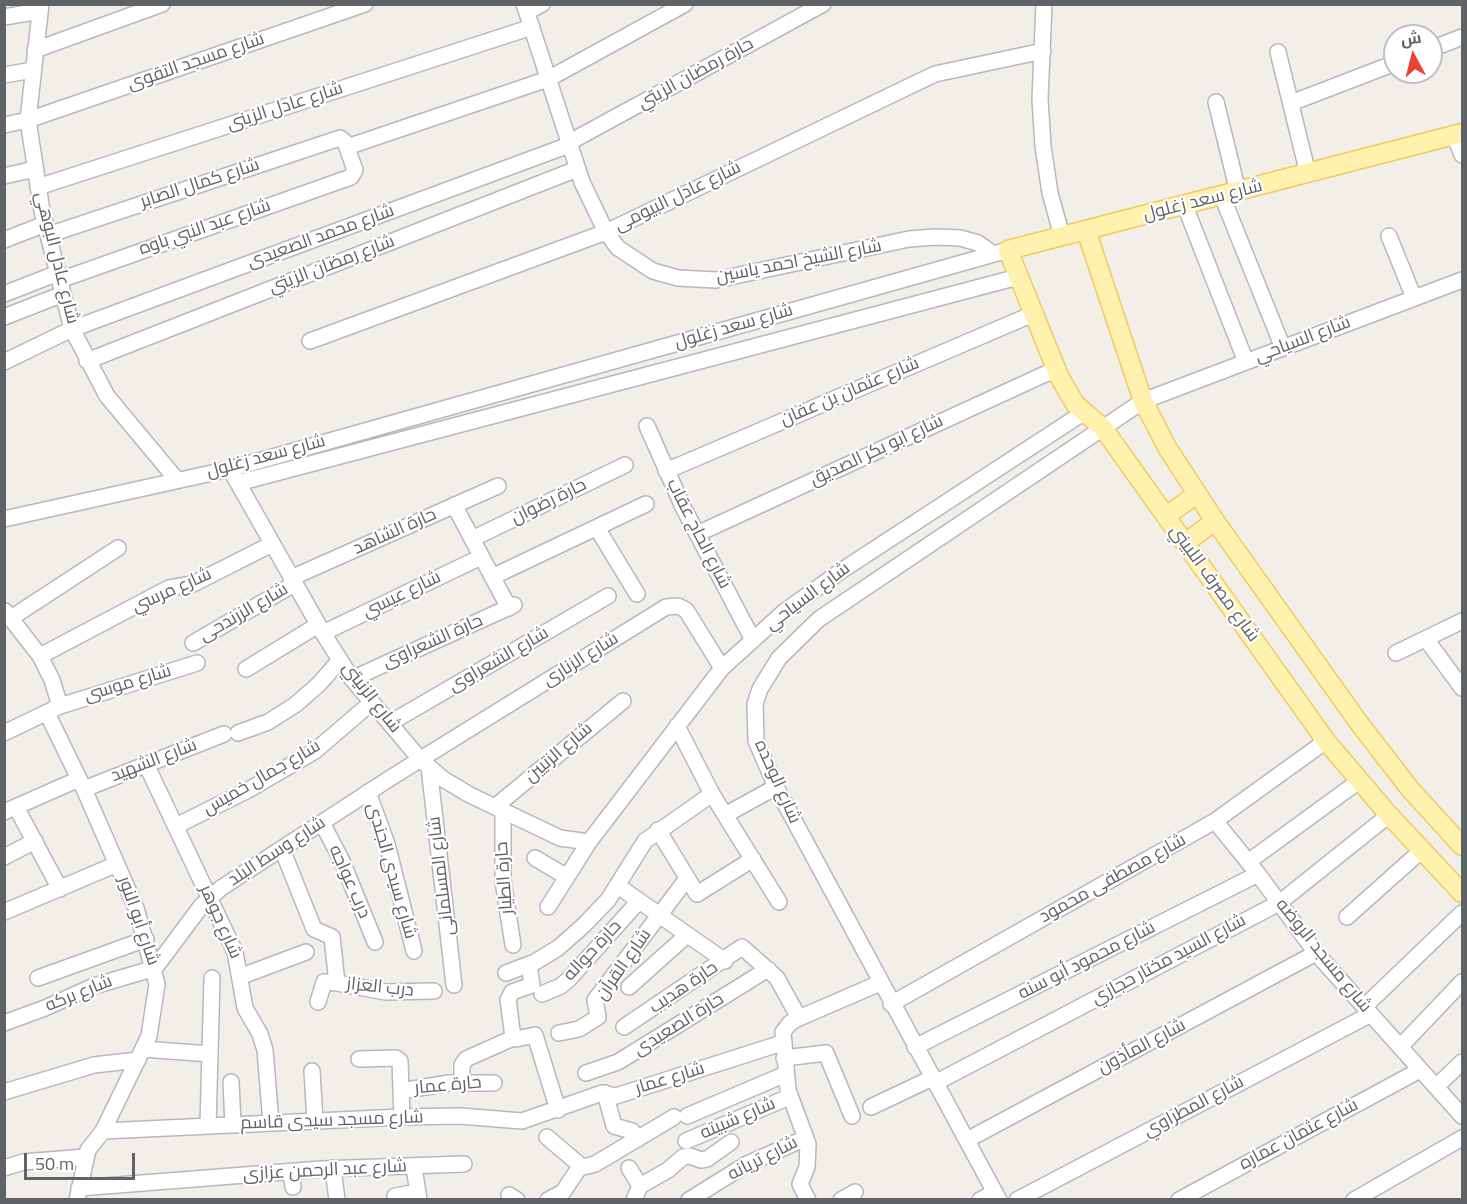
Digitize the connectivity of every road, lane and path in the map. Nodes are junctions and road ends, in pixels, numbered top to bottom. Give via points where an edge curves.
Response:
1 (162, 4) edge
2 (365, 4) edge
3 (542, 4) edge
4 (685, 4) edge
5 (823, 4) edge
6 (1044, 4) edge
7 (41, 8) edge
8 (796, 11) edge
9 (528, 15) edge
10 (4, 17) edge
11 (1462, 37) edge
12 (1443, 44) edge
13 (35, 50) junction
14 (1043, 51) junction
15 (1278, 52) dead end
16 (1383, 68) edge
17 (33, 70) junction
18 (4, 75) edge
19 (548, 79) junction
20 (1216, 102) dead end
21 (1291, 103) junction
22 (28, 120) junction
23 (4, 125) edge
24 (1458, 134) edge
25 (569, 144) junction
26 (347, 147) junction
27 (1462, 155) edge
28 (35, 169) junction
29 (577, 169) junction
30 (1308, 174) junction
31 (4, 176) edge
32 (38, 187) junction
33 (1230, 194) junction
34 (1185, 206) junction
35 (47, 229) junction
36 (1086, 230) junction
37 (606, 232) junction
38 (1389, 236) dead end
39 (1062, 237) junction
40 (4, 240) edge
41 (1000, 252) junction
42 (1018, 277) junction
43 (1462, 280) edge
44 (60, 282) junction
45 (4, 294) edge
46 (1414, 298) junction
47 (1033, 314) junction
48 (4, 317) edge
49 (72, 329) junction
50 (310, 341) dead end
51 (1283, 348) junction
52 (87, 361) junction
53 (4, 362) edge
54 (1246, 362) junction
55 (1056, 369) junction
56 (1143, 401) junction
57 (1083, 413) junction
58 (647, 426) dead end
59 (1103, 428) junction
60 (625, 465) dead end
61 (230, 468) junction
62 (666, 471) junction
63 (177, 480) junction
64 (238, 483) junction
65 (498, 486) dead end
66 (1197, 494) junction
67 (945, 503) junction
68 (646, 504) dead end
69 (454, 505) junction
70 (1166, 516) junction
71 (4, 519) edge
72 (1215, 521) junction
73 (961, 526) junction
74 (597, 528) junction
75 (697, 534) junction
76 (472, 539) junction
77 (1185, 543) junction
78 (272, 544) junction
79 (118, 548) dead end
80 (481, 557) junction
81 (492, 577) junction
82 (293, 581) junction
83 (637, 594) dead end
84 (608, 596) dead end
85 (8, 614) edge
86 (1462, 621) edge
87 (321, 629) junction
88 (1426, 639) junction
89 (753, 640) junction
90 (193, 643) dead end
91 (1396, 653) dead end
92 (40, 656) junction
93 (340, 660) junction
94 (197, 663) dead end
95 (722, 668) junction
96 (246, 669) dead end
97 (352, 679) junction
98 (1462, 688) edge
99 (622, 701) dead end
100 (372, 702) junction
101 (60, 706) junction
102 (46, 713) junction
103 (390, 723) junction
104 (677, 726) junction
105 (4, 733) edge
106 (1326, 741) junction
107 (424, 763) junction
108 (146, 764) junction
109 (1359, 781) junction
110 (81, 784) junction
111 (776, 788) junction
112 (368, 792) junction
113 (712, 794) junction
114 (499, 808) junction
115 (10, 810) edge
116 (725, 815) junction
117 (1389, 815) junction
118 (1215, 821) junction
119 (322, 823) junction
120 (176, 826) junction
121 (658, 830) junction
122 (34, 841) junction
123 (589, 842) junction
124 (1462, 846) edge
125 (282, 849) junction
126 (1421, 851) junction
127 (4, 857) edge
128 (535, 858) dead end
129 (753, 859) junction
130 (1248, 862) junction
131 (117, 864) junction
132 (1258, 874) junction
133 (567, 877) junction
134 (686, 880) junction
135 (618, 886) junction
136 (60, 889) junction
137 (1462, 892) edge
138 (210, 897) junction
139 (639, 901) junction
140 (779, 902) dead end
141 (1279, 903) junction
142 (548, 907) dead end
143 (4, 912) edge
144 (1462, 913) edge
145 (660, 915) junction
146 (1347, 917) dead end
147 (687, 934) junction
148 (146, 939) junction
149 (375, 942) dead end
150 (513, 945) dead end
151 (414, 951) dead end
152 (306, 952) dead end
153 (1316, 953) junction
154 (725, 961) junction
155 (529, 965) junction
156 (155, 968) junction
157 (768, 969) junction
158 (506, 973) dead end
159 (242, 976) junction
160 (38, 978) dead end
161 (212, 978) dead end
162 (1462, 982) edge
163 (336, 983) junction
164 (879, 983) junction
165 (454, 985) dead end
166 (629, 987) dead end
167 (434, 992) dead end
168 (542, 994) dead end
169 (318, 1002) dead end
170 (891, 1004) junction
171 (1367, 1011) junction
172 (799, 1018) junction
173 (4, 1023) edge
174 (624, 1028) dead end
175 (559, 1033) dead end
176 (513, 1038) junction
177 (915, 1047) junction
178 (1400, 1047) junction
179 (140, 1054) junction
180 (210, 1054) junction
181 (784, 1058) junction
182 (359, 1059) dead end
183 (1462, 1062) edge
184 (1420, 1070) junction
185 (312, 1071) dead end
186 (586, 1073) dead end
187 (934, 1081) junction
188 (231, 1082) dead end
189 (462, 1082) junction
190 (494, 1083) dead end
191 (1436, 1087) junction
192 (401, 1090) junction
193 (4, 1092) edge
194 (605, 1093) junction
195 (789, 1097) junction
196 (871, 1107) dead end
197 (558, 1110) junction
198 (852, 1116) dead end
199 (1462, 1116) edge
200 (402, 1117) junction
201 (315, 1120) junction
202 (271, 1123) junction
203 (233, 1125) junction
204 (208, 1126) junction
205 (103, 1131) junction
206 (547, 1137) dead end
207 (806, 1138) junction
208 (1462, 1138) edge
209 (638, 1139) junction
210 (967, 1140) junction
211 (686, 1141) dead end
212 (731, 1142) dead end
213 (86, 1157) junction
214 (464, 1164) dead end
215 (4, 1167) edge
216 (414, 1167) junction
217 (580, 1167) junction
218 (333, 1168) junction
219 (629, 1168) dead end
220 (855, 1192) dead end
221 (637, 1193) edge
222 (395, 1196) dead end
223 (419, 1196) edge
224 (997, 1196) edge
225 (77, 1197) edge
226 (337, 1200) edge
227 (548, 1200) edge
228 (689, 1200) edge
229 (808, 1200) edge
230 (841, 1200) edge
231 (980, 1200) edge
232 (1017, 1200) edge
233 (1179, 1200) edge
234 (1354, 1200) edge

1 - 13 street
2 - 22 street, شارع مسجد التقوى
3 - 9 street, شارع عادل الزينى
4 - 19 street, شارع كمال الصابر
5 - 8 street, حارة رمضان الزيتي
6 - 14 street
7 - 10 street
7 - 13 street, شارع عادل البوهي
8 - 25 street, حارة رمضان الزيتي
9 - 19 street, شارع الشيخ احمد ياسين
9 - 32 street, شارع عادل الزينى
11 - 12 street
13 - 17 street, شارع عادل البوهي
14 - 37 street, شارع عادل البيومى via 934,74
14 - 39 street via 1042,146
15 - 21 street
16 - 21 street
17 - 18 street
17 - 22 street, شارع عادل البوهي
19 - 25 street, شارع الشيخ احمد ياسين
19 - 26 street, شارع كمال الصابر
20 - 33 street
21 - 30 street
22 - 23 street, شارع مسجد التقوى
22 - 28 street, شارع عادل البوهي
24 - 27 street
24 - 30 main road, شارع سعد زغلول
25 - 29 street, شارع الشيخ احمد ياسين
25 - 49 street, شارع محمد الصعيدى
26 - 35 street, شارع كمال الصابر via 340,138
26 - 44 street, شارع عبد النبي باوه via 355,170 351,177
28 - 31 street
28 - 32 street, شارع عادل البوهي
29 - 37 street, شارع الشيخ احمد ياسين
29 - 52 street, شارع رمضان الزيتي
30 - 33 main road, شارع سعد زغلول
32 - 35 street, شارع عادل البوهي
33 - 34 main road, شارع سعد زغلول
33 - 51 street
34 - 36 main road, شارع سعد زغلول
34 - 54 street
35 - 40 street
35 - 44 street, شارع عادل البوهي
36 - 39 main road, شارع سعد زغلول
36 - 56 main road, شارع مصرف اللبيني
37 - 41 street, شارع الشيخ احمد ياسين via 618,248 653,272 698,280 716,280 909,239 960,238
37 - 50 street, شارع عادل البيومى
38 - 46 street
39 - 41 main road, شارع سعد زغلول
41 - 42 main road, شارع مصرف اللبيني
41 - 61 street, شارع سعد زغلول
42 - 47 main road, شارع مصرف اللبيني
42 - 64 street, شارع سعد زغلول
43 - 46 street, شارع السياحي
44 - 45 street
44 - 48 street
44 - 49 street, شارع عادل البوهي
46 - 51 street, شارع السياحي
47 - 55 main road, شارع مصرف اللبيني
47 - 62 street, شارع عثمان بن عفان
49 - 52 street, شارع عادل البوهي
49 - 53 street, شارع محمد الصعيدى
51 - 54 street, شارع السياحي
52 - 63 street, شارع عادل البوهي via 107,396
54 - 56 street, شارع السياحي
55 - 57 main road, شارع مصرف اللبيني
55 - 75 street, شارع ابو بكر الصديق
56 - 59 street, شارع الوحده
56 - 66 main road, شارع مصرف اللبيني
57 - 59 main road, شارع مصرف اللبيني
57 - 67 street, شارع السياحي
58 - 62 street, شارع الحاج عقاب
59 - 70 main road, شارع مصرف اللبيني
59 - 73 street, شارع الوحده
60 - 76 street, حارة رضوان
61 - 63 street, شارع سعد زغلول
61 - 64 street, شارع الزنيتي
62 - 75 street, شارع الحاج عقاب
63 - 71 street, شارع سعد زغلول
64 - 78 street, شارع الزنيتي
65 - 69 street, حارة الشاهد
66 - 70 main road
66 - 72 main road, شارع مصرف اللبيني
67 - 73 street
67 - 89 street, شارع السياحي via 785,610
68 - 74 street
69 - 76 street
69 - 82 street, حارة الشاهد
70 - 77 main road, شارع مصرف اللبيني
72 - 77 main road
72 - 124 main road, شارع مصرف اللبيني via 1359,723 1410,789
73 - 111 street, شارع الوحده via 819,619 779,658 760,689 754,718 756,741
74 - 81 street
74 - 83 street
75 - 89 street, شارع الحاج عقاب
76 - 80 street
77 - 106 main road, شارع مصرف اللبيني
78 - 82 street, شارع الزنيتي
78 - 92 street, شارع مرسي via 193,584 170,588
79 - 85 street
80 - 81 street
80 - 87 street, شارع عيسي
81 - 97 street, حارة الشعراوى via 511,607
82 - 87 street, شارع الزنيتي
82 - 90 street, شارع الزرندحى
84 - 103 street, شارع الشعراوى
85 - 92 street
86 - 88 street
87 - 93 street, شارع الزنيتي
87 - 96 street, شارع عيسي
88 - 91 street
88 - 98 street
89 - 95 street, شارع السياحي
92 - 101 street
93 - 97 street, شارع الزنيتي
93 - 108 street, شارع الشهيد via 295,705 268,722
94 - 101 street, شارع موسى
95 - 104 street, شارع السياحي
95 - 107 street, شارع الزنارى via 686,610 666,607
97 - 100 street, شارع الزنيتي
99 - 114 street, شارع الزتيين
100 - 103 street, شارع الزنيتي
100 - 120 street, شارع جمال خميس via 315,751
101 - 102 street, شارع موسى
102 - 105 street, شارع موسى
102 - 110 street, شارع أبو النور
103 - 107 street, شارع الزنيتي
104 - 113 street
104 - 123 street, شارع السياحي
106 - 109 main road, شارع مصرف اللبيني
106 - 118 street, شارع مصطفى محمود
107 - 112 street, شارع وسط البلد
107 - 114 street, شارع الزنيتي via 443,779
107 - 165 street, شارع المسلمانى via 444,881
108 - 110 street, شارع الشهيد
108 - 120 street, شارع جوهر
109 - 117 main road, شارع مصرف اللبيني
109 - 130 street
110 - 115 street
110 - 131 street, شارع أبو النور
111 - 116 street
111 - 164 street, شارع الوحده
112 - 119 street, شارع وسط البلد
112 - 151 street, شارع سيدى الجندى via 390,854
113 - 116 street
113 - 121 street
114 - 123 street, شارع الزنيتي via 560,838
114 - 150 street, حارة الطيار via 503,881
115 - 122 street
116 - 129 street
117 - 126 main road, شارع مصرف اللبيني
117 - 141 street, شارع السيد مختار حجازي
118 - 130 street, شارع مسجد الروضه
118 - 170 street, شارع مصطفى محمود
119 - 125 street, شارع وسط البلد
119 - 149 street, درب عواجه
120 - 138 street, شارع جوهر
121 - 134 street
121 - 135 street via 645,841
122 - 127 street
122 - 136 street
123 - 133 street, شارع السياحي
125 - 138 street, شارع وسط البلد
125 - 163 street, درب العزاز via 314,929 332,937
126 - 137 main road, شارع مصرف اللبيني
126 - 146 street
128 - 133 street
129 - 134 street via 701,893 694,892
129 - 140 street
130 - 132 street, شارع مسجد الروضه
131 - 136 street
131 - 148 street, شارع أبو النور
132 - 141 street, شارع مسجد الروضه
132 - 177 street, شارع محمود أبو سنه
133 - 142 street, شارع السياحي
134 - 145 street, شارع القرآن
135 - 139 street
135 - 155 street via 584,925 558,948
136 - 143 street
138 - 156 street, شارع وسط البلد
138 - 159 street, شارع جوهر
139 - 145 street
139 - 168 street, حارة حواله via 569,980
141 - 153 street, شارع مسجد الروضه
141 - 187 street, شارع السيد مختار حجازي
144 - 171 street, شارع المطراوي
145 - 147 street
145 - 175 street, شارع القرآن via 596,1000 598,1017 579,1029
147 - 154 street
147 - 166 street
148 - 156 street, شارع أبو النور
148 - 160 street
152 - 159 street
153 - 171 street, شارع مسجد الروضه
153 - 210 street, شارع المأذون
154 - 157 street, حارة هديب via 742,947
154 - 174 street, حارة هديب
155 - 158 street
155 - 176 street via 532,985 512,992 508,1000
156 - 173 street, شارع بركه via 94,986
156 - 179 street, شارع أبو النور via 156,1000 149,1036
157 - 172 street via 790,997
157 - 186 street, حارة الصعيدى via 618,1062
159 - 202 street, شارع جوهر via 245,1008 265,1050
161 - 180 street
162 - 178 street
163 - 167 street, درب العزاز via 386,992
163 - 169 street via 323,983
164 - 170 street, شارع الوحده
164 - 172 street
170 - 177 street, شارع الوحده
171 - 178 street, شارع مسجد الروضه
171 - 232 street, شارع المطراوي
172 - 181 street via 785,1027
176 - 189 street via 466,1059
176 - 197 street via 535,1035
177 - 187 street, شارع الوحده
178 - 184 street, شارع مسجد الروضه
179 - 180 street
179 - 193 street
179 - 205 street, شارع أبو النور
180 - 204 street
181 - 194 street, شارع عمار via 616,1096
181 - 195 street
181 - 198 street via 826,1053
181 - 209 street
182 - 192 street via 398,1059
183 - 191 street
184 - 191 street, شارع مسجد الروضه
184 - 233 street, شارع عثمان عماره
185 - 201 street
187 - 196 street, شارع السيد مختار حجازي
187 - 210 street, شارع الوحده
188 - 203 street
189 - 190 street, حارة عمار
189 - 192 street, حارة عمار
191 - 199 street, شارع مسجد الروضه
192 - 200 street
194 - 197 street, شارع عمار
194 - 209 street via 614,1126 632,1131
195 - 207 street
195 - 211 street, شارع شبيته
197 - 200 street, شارع مسجد سيدى قاسم via 522,1121
200 - 201 street, شارع مسجد سيدى قاسم
201 - 202 street, شارع مسجد سيدى قاسم
202 - 203 street, شارع مسجد سيدى قاسم
203 - 204 street, شارع مسجد سيدى قاسم
204 - 205 street, شارع مسجد سيدى قاسم
205 - 213 street, شارع أبو النور
206 - 217 street via 561,1158
207 - 228 street, شارع تريانه via 747,1164
207 - 229 street via 809,1156 800,1184
208 - 234 street
209 - 217 street via 595,1164
210 - 224 street, شارع الوحده
212 - 221 street via 707,1159 683,1157
213 - 215 street
213 - 225 street, شارع أبو النور
214 - 216 street, شارع عبد الرحمن عزازى
216 - 218 street, شارع عبد الرحمن عزازى
216 - 223 street
217 - 227 street via 563,1192
218 - 225 street, شارع عبد الرحمن عزازى via 292,1179
218 - 226 street
219 - 221 street
220 - 230 street
222 - 223 street
224 - 231 street

